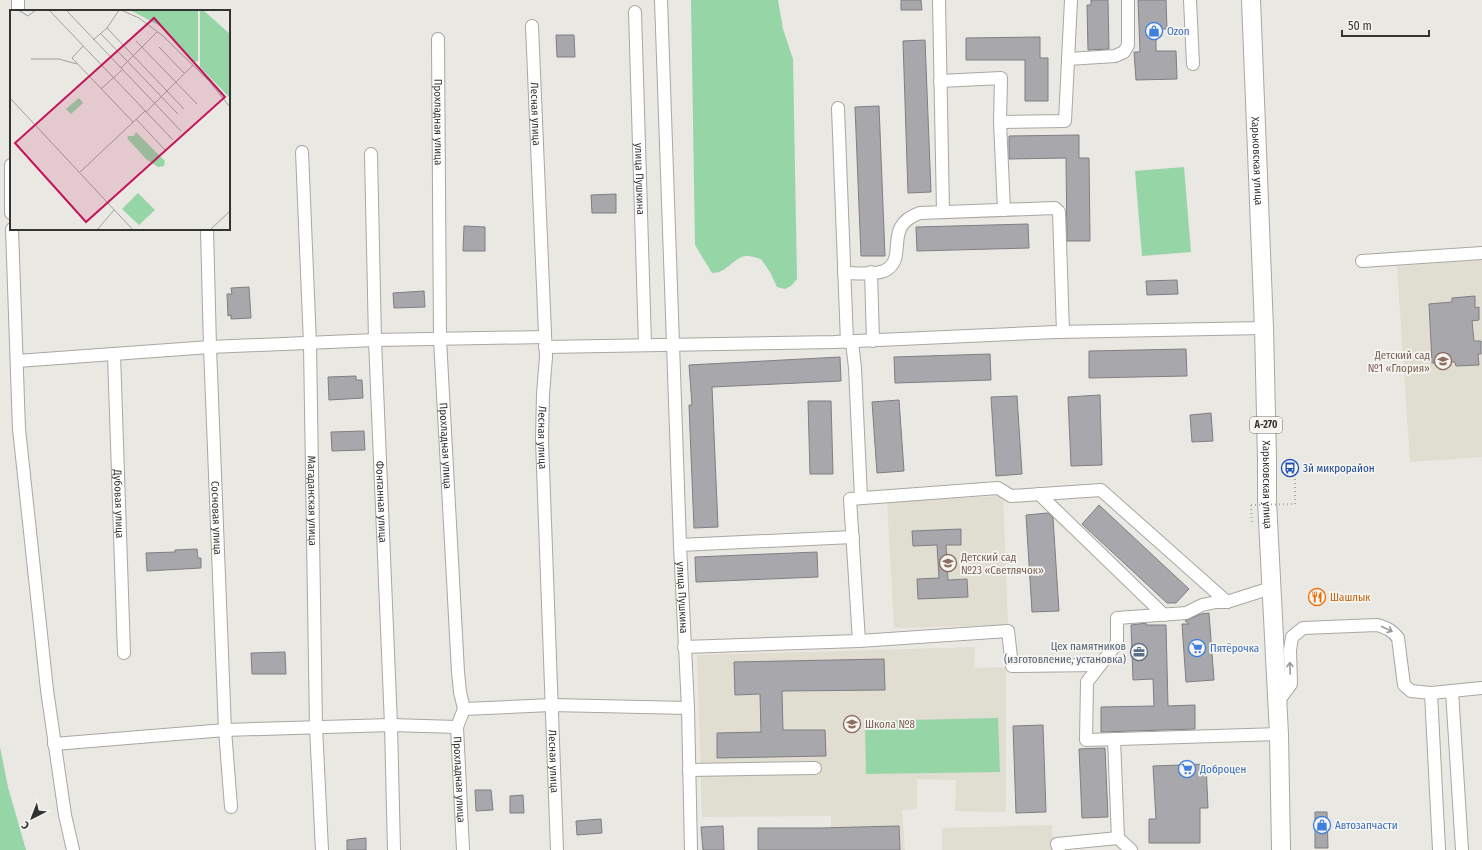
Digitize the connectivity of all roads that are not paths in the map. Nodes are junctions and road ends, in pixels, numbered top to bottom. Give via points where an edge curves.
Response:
1 (661, 0) edge
2 (939, 0) edge
3 (1071, 0) edge
4 (1128, 0) edge
5 (1190, 0) edge
6 (1251, 0) edge
7 (635, 12) dead end
8 (532, 26) dead end
9 (438, 39) dead end
10 (1068, 59) junction
11 (1193, 64) dead end
12 (940, 81) junction
13 (838, 108) dead end
14 (1000, 122) junction
15 (302, 152) dead end
16 (372, 154) dead end
17 (1004, 210) junction
18 (943, 212) junction
19 (12, 230) edge
20 (207, 230) edge
21 (1482, 253) edge
22 (1362, 261) dead end
23 (871, 272) junction
24 (844, 273) junction
25 (1264, 328) junction
26 (1064, 332) junction
27 (440, 338) junction
28 (375, 340) junction
29 (874, 341) junction
30 (545, 342) junction
31 (849, 342) junction
32 (310, 344) junction
33 (646, 345) junction
34 (674, 345) junction
35 (210, 347) junction
36 (114, 354) junction
37 (17, 361) junction
38 (1039, 494) junction
39 (861, 498) junction
40 (853, 537) junction
41 (680, 546) junction
42 (1271, 588) junction
43 (1228, 602) junction
44 (1164, 615) junction
45 (859, 641) junction
46 (684, 647) junction
47 (124, 653) dead end
48 (1100, 665) junction
49 (1482, 688) edge
50 (1452, 691) junction
51 (1431, 693) junction
52 (1277, 703) junction
53 (551, 705) junction
54 (688, 708) junction
55 (464, 709) junction
56 (391, 725) junction
57 (457, 726) junction
58 (316, 727) junction
59 (225, 730) junction
60 (1279, 734) junction
61 (1114, 739) junction
62 (54, 744) junction
63 (815, 768) dead end
64 (689, 770) junction
65 (231, 807) dead end
66 (1280, 810) junction
67 (1118, 838) junction
68 (73, 850) edge
69 (322, 850) edge
70 (394, 850) edge
71 (463, 850) edge
72 (557, 850) edge
73 (691, 850) edge
74 (1059, 850) edge
75 (1131, 850) edge
76 (1281, 850) edge
77 (1288, 850) edge
78 (1440, 850) edge
79 (1462, 850) edge

1 - 34 street, улица Пушкина
2 - 12 street
3 - 10 street
4 - 10 street via 1128,45 1124,52 1116,56
5 - 11 street
6 - 25 highway, Харьковская улица / А-270
7 - 33 street, улица Пушкина
8 - 30 street, Лесная улица
9 - 27 street, Прохладная улица
10 - 14 street via 1065,121
12 - 14 street via 1001,78
12 - 18 street
13 - 24 street
14 - 17 street
15 - 32 street, Магаданская улица
16 - 28 street, Фонтанная улица
17 - 18 street
17 - 26 street via 1055,208 1059,212
18 - 23 street via 920,213 909,218 898,230 897,251 893,263 883,271
19 - 37 street
20 - 35 street, Сосновая улица
21 - 22 street
23 - 24 street
23 - 29 street
24 - 31 street
25 - 26 street
25 - 42 highway, Харьковская улица / А-270 via 1266,488
26 - 29 street
27 - 28 street
27 - 30 street
27 - 55 street, Прохладная улица via 458,672
28 - 32 street
28 - 56 street, Фонтанная улица
29 - 31 street
30 - 33 street
30 - 53 street, Лесная улица via 542,440
31 - 34 street
31 - 39 street via 855,368
32 - 35 street
32 - 58 street, Магаданская улица
33 - 34 street
34 - 41 street, улица Пушкина
35 - 36 street
35 - 59 street, Сосновая улица
36 - 37 street
36 - 47 street, Дубовая улица
37 - 62 street via 19,429
38 - 39 street via 1011,496 998,488
38 - 43 street via 1101,490
38 - 44 street
39 - 40 street via 850,499
40 - 41 street
40 - 45 street
41 - 46 street, улица Пушкина
42 - 43 street
42 - 52 highway, Харьковская улица / А-270
43 - 44 street via 1202,605 1186,613
44 - 48 street via 1117,618 1117,643
45 - 46 street
45 - 48 street via 1008,631 1012,666
46 - 54 street, улица Пушкина
48 - 61 street via 1087,682 1086,740
49 - 50 street
50 - 51 street
50 - 79 street
52 -> 51 street via 1291,684 1292,637 1303,628 1377,625 1386,628 1398,638 1404,685 1411,691
51 - 78 street
52 - 60 highway, Харьковская улица / А-270
53 - 54 street
53 - 55 street
53 - 72 street, Лесная улица
54 - 64 street, улица Пушкина
55 - 57 street, Прохладная улица
56 - 57 street
56 - 58 street
56 - 70 street, Фонтанная улица
57 - 71 street, Прохладная улица
58 - 59 street
58 - 69 street, Магаданская улица
59 - 62 street
59 - 65 street, Сосновая улица
60 - 61 street
60 - 66 highway, Харьковская улица / А-270
61 - 67 street
62 - 68 street
63 - 64 street
64 - 73 street, улица Пушкина
66 - 76 highway, Харьковская улица / А-270
66 - 77 street
67 - 74 street via 1057,844
67 - 75 street

